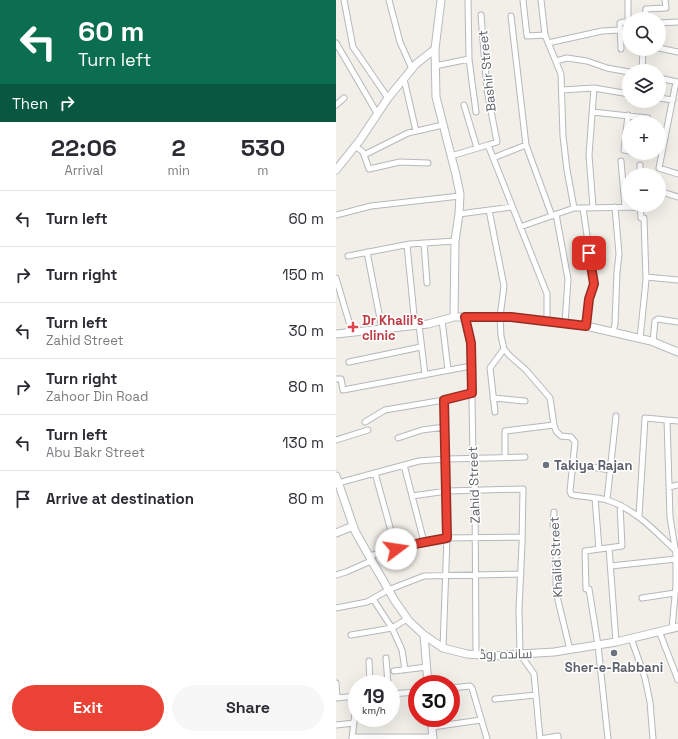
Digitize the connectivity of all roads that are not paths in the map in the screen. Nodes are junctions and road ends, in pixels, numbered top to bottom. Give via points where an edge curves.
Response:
1 (344, 0) edge
2 (389, 0) edge
3 (441, 0) edge
4 (468, 0) edge
5 (523, 0) edge
6 (540, 0) edge
7 (628, 0) edge
8 (665, 0) edge
9 (629, 12) edge
10 (646, 12) edge
11 (481, 15) dead end
12 (511, 16) dead end
13 (666, 22) edge
14 (678, 22) edge
15 (622, 23) edge
16 (620, 30) junction
17 (545, 35) junction
18 (548, 42) junction
19 (336, 43) edge
20 (434, 49) junction
21 (621, 49) dead end
22 (666, 49) edge
23 (678, 52) edge
24 (469, 59) junction
25 (556, 60) junction
26 (435, 66) junction
27 (412, 68) junction
28 (622, 71) edge
29 (404, 78) junction
30 (666, 80) edge
31 (677, 82) edge
32 (594, 88) junction
33 (562, 90) junction
34 (622, 93) edge
35 (344, 98) dead end
36 (388, 98) junction
37 (666, 99) edge
38 (673, 100) junction
39 (336, 105) edge
40 (464, 105) dead end
41 (476, 112) dead end
42 (592, 112) junction
43 (377, 113) junction
44 (628, 115) joint
45 (635, 116) edge
46 (443, 125) junction
47 (416, 131) junction
48 (488, 145) junction
49 (526, 145) junction
50 (355, 146) junction
51 (477, 148) junction
52 (364, 155) junction
53 (451, 156) junction
54 (493, 158) junction
55 (621, 161) dead end
56 (428, 163) dead end
57 (336, 170) edge
58 (622, 172) edge
59 (678, 174) edge
60 (666, 193) edge
61 (460, 196) junction
62 (678, 197) edge
63 (512, 207) junction
64 (594, 207) junction
65 (615, 207) junction
66 (622, 207) edge
67 (574, 208) junction
68 (583, 208) junction
69 (489, 210) junction
70 (640, 212) edge
71 (460, 214) junction
72 (336, 215) edge
73 (554, 215) junction
74 (520, 227) junction
75 (455, 241) junction
76 (424, 243) junction
77 (407, 245) junction
78 (367, 252) junction
79 (348, 256) dead end
80 (646, 277) junction
81 (336, 278) edge
82 (678, 280) edge
83 (427, 283) dead end
84 (338, 289) edge
85 (454, 317) junction
86 (465, 317) junction
87 (500, 317) junction
88 (442, 320) junction
89 (547, 322) junction
90 (678, 322) edge
91 (565, 324) junction
92 (417, 325) junction
93 (586, 326) junction
94 (382, 329) junction
95 (352, 332) junction
96 (613, 332) junction
97 (336, 334) edge
98 (640, 339) junction
99 (653, 342) junction
100 (421, 347) junction
101 (504, 349) junction
102 (678, 352) edge
103 (349, 362) dead end
104 (471, 366) junction
105 (448, 370) junction
106 (425, 375) junction
107 (336, 379) edge
108 (472, 393) junction
109 (493, 398) junction
110 (444, 400) junction
111 (525, 401) dead end
112 (495, 412) dead end
113 (616, 416) dead end
114 (667, 420) junction
115 (678, 421) edge
116 (366, 422) dead end
117 (554, 425) junction
118 (445, 427) junction
119 (368, 430) dead end
120 (398, 438) dead end
121 (336, 440) edge
122 (505, 457) junction
123 (525, 457) dead end
124 (473, 458) junction
125 (446, 459) junction
126 (573, 464) junction
127 (404, 465) junction
128 (610, 470) junction
129 (374, 473) junction
130 (337, 479) edge
131 (678, 485) edge
132 (669, 487) junction
133 (475, 490) junction
134 (447, 491) junction
135 (412, 496) junction
136 (595, 498) junction
137 (607, 500) junction
138 (620, 505) junction
139 (554, 512) dead end
140 (639, 516) junction
141 (353, 526) junction
142 (336, 533) edge
143 (522, 537) junction
144 (447, 538) junction
145 (475, 538) junction
146 (424, 542) junction
147 (609, 548) junction
148 (396, 549) junction
149 (599, 549) junction
150 (675, 550) junction
151 (370, 558) junction
152 (676, 559) junction
153 (611, 566) junction
154 (521, 574) junction
155 (336, 575) edge
156 (475, 575) junction
157 (446, 576) junction
158 (388, 590) junction
159 (675, 593) junction
160 (642, 598) dead end
161 (373, 599) junction
162 (336, 608) edge
163 (407, 619) junction
164 (392, 628) junction
165 (675, 628) edge
166 (660, 631) junction
167 (351, 635) dead end
168 (424, 635) junction
169 (631, 638) junction
170 (616, 642) junction
171 (598, 645) junction
172 (443, 648) junction
173 (570, 650) junction
174 (520, 654) junction
175 (476, 655) junction
176 (386, 658) dead end
177 (369, 661) dead end
178 (427, 667) junction
179 (405, 670) junction
180 (394, 671) dead end
181 (370, 675) edge
182 (387, 675) edge
183 (427, 675) edge
184 (678, 680) edge
185 (336, 683) edge
186 (460, 687) edge
187 (536, 695) junction
188 (348, 697) edge
189 (337, 698) edge
190 (495, 699) dead end
191 (481, 720) junction
192 (460, 723) edge
193 (348, 724) edge
194 (336, 725) edge
195 (353, 727) edge
196 (432, 727) edge
197 (352, 738) edge
198 (433, 738) edge
199 (487, 739) edge
200 (558, 739) edge
201 (608, 739) edge
202 (653, 739) edge

1 - 36 street via 353,47
2 - 27 street via 400,42
3 - 20 street
4 - 24 street
5 - 17 street via 527,36
6 - 17 street
7 - 9 street
8 - 10 street via 666,8 646,9
11 - 48 street, Bashir Street via 487,90 497,142
12 - 49 street
13 - 14 street
15 - 16 street
16 - 18 street
16 - 21 street
17 - 18 street
18 - 25 street
19 - 43 street
20 - 26 street
20 - 27 street
22 - 23 street
24 - 26 street
24 - 41 street
25 - 28 street via 567,58 587,61
25 - 33 street via 561,74
26 - 46 street via 436,97
27 - 29 street
29 - 36 street
29 - 47 street
30 - 31 street
31 - 38 street
32 - 33 street
32 - 34 street
32 - 42 street
33 - 67 street via 562,136
35 - 39 street
36 - 43 street
37 - 38 street
38 - 59 street via 659,168
40 - 51 street
42 - 44 street
42 - 64 street via 589,155
43 - 50 street
44 - 45 street
46 - 47 street
46 - 53 street
47 - 52 street
48 - 51 street
48 - 54 street
49 - 54 street
49 - 73 street
50 - 52 street
50 - 57 street
51 - 53 street
52 - 56 street via 369,169 400,162
53 - 61 street
54 - 63 street
55 - 58 street
60 - 62 street
61 - 71 street
61 - 72 street via 371,206
63 - 69 street
63 - 74 street
64 - 65 street
64 - 68 street
65 - 66 street
65 - 96 street via 619,254
67 - 68 street
67 - 73 street
68 - 93 street via 594,284 589,299
69 - 71 street
69 - 87 street via 504,286
70 - 80 street via 641,218 644,218
71 - 75 street
73 - 74 street
73 - 91 street via 568,279
74 - 89 street via 547,294
75 - 76 street
75 - 85 street
76 - 77 street
76 - 83 street
77 - 78 street
77 - 92 street
78 - 79 street
78 - 94 street
80 - 82 street
80 - 98 street
81 - 84 street
84 - 95 street
85 - 86 street
85 - 88 street
86 - 87 street
86 - 104 street, Zahid Street via 471,343
87 - 89 street
87 - 101 street
88 - 92 street
88 - 105 street
89 - 91 street
90 - 99 street via 656,319
91 - 93 street
92 - 94 street
92 - 100 street
93 - 96 street
94 - 95 street
95 - 97 street
96 - 98 street
98 - 99 street
99 - 102 street
100 - 103 street
100 - 106 street
101 - 109 street via 490,368
101 - 117 street via 550,398
104 - 105 street
104 - 108 street, Zahid Street
105 - 106 street
106 - 107 street via 343,390 341,379
108 - 110 street
108 - 124 street, Zahid Street
109 - 111 street
109 - 112 street
110 - 116 street via 385,410
110 - 118 street
113 - 128 street
114 - 115 street
114 - 132 street
114 - 140 street via 645,418
117 - 122 street via 505,431
117 - 126 street via 562,436 571,437 575,442
118 - 120 street via 422,430
118 - 125 street
119 - 121 street
122 - 123 street
122 - 124 street
124 - 125 street
124 - 133 street, Zahid Street
125 - 127 street
125 - 134 street
126 - 128 street
126 - 136 street via 571,494
127 - 129 street
127 - 135 street
128 - 137 street
129 - 130 street
129 - 148 street
130 - 141 street, ساندہ روڈ
131 - 132 street
132 - 150 street
133 - 134 street
133 - 143 street via 523,489
133 - 145 street, Zahid Street
134 - 135 street
134 - 144 street
135 - 146 street
136 - 137 street
136 - 149 street
137 - 138 street
138 - 140 street
138 - 147 street via 622,546
139 - 173 street, Khalid Street via 556,592
140 - 150 street
141 - 142 street
141 - 151 street, ساندہ روڈ
143 - 145 street
143 - 154 street
144 - 145 street
144 - 146 street
144 - 157 street
145 - 156 street, Zahid Street
146 - 148 street
147 - 149 street
147 - 153 street
148 - 151 street
149 - 171 street via 585,551 586,589 589,589
150 - 152 street
151 - 155 street
151 - 158 street, ساندہ روڈ
152 - 153 street
152 - 159 street
153 - 170 street
154 - 156 street
154 - 174 street
156 - 157 street
156 - 175 street, Zahid Street
157 - 158 street via 424,576
157 - 172 street
158 - 161 street
158 - 163 street, ساندہ روڈ
159 - 160 street
159 - 165 street
161 - 162 street
161 - 164 street
163 - 164 street
163 - 168 street, ساندہ روڈ
164 - 167 street
164 - 179 street via 402,650
165 - 166 street, ساندہ روڈ
166 - 169 street, ساندہ روڈ
166 - 184 street
168 - 172 street, ساندہ روڈ
168 - 178 street
169 - 170 street, ساندہ روڈ
169 - 202 street via 645,678
170 - 171 street, ساندہ روڈ
171 - 173 street, ساندہ روڈ
171 - 201 street
172 - 175 street, ساندہ روڈ
173 - 174 street, ساندہ روڈ
174 - 175 street, ساندہ روڈ
174 - 187 street via 534,674
176 - 182 street
177 - 181 street
178 - 179 street
178 - 183 street
179 - 180 street
185 - 189 street
186 - 191 street via 470,686
187 - 190 street
187 - 200 street via 540,738 558,736
188 - 189 street
191 - 192 street
191 - 199 street
193 - 194 street
195 - 197 street
196 - 198 street
197 - 198 street

